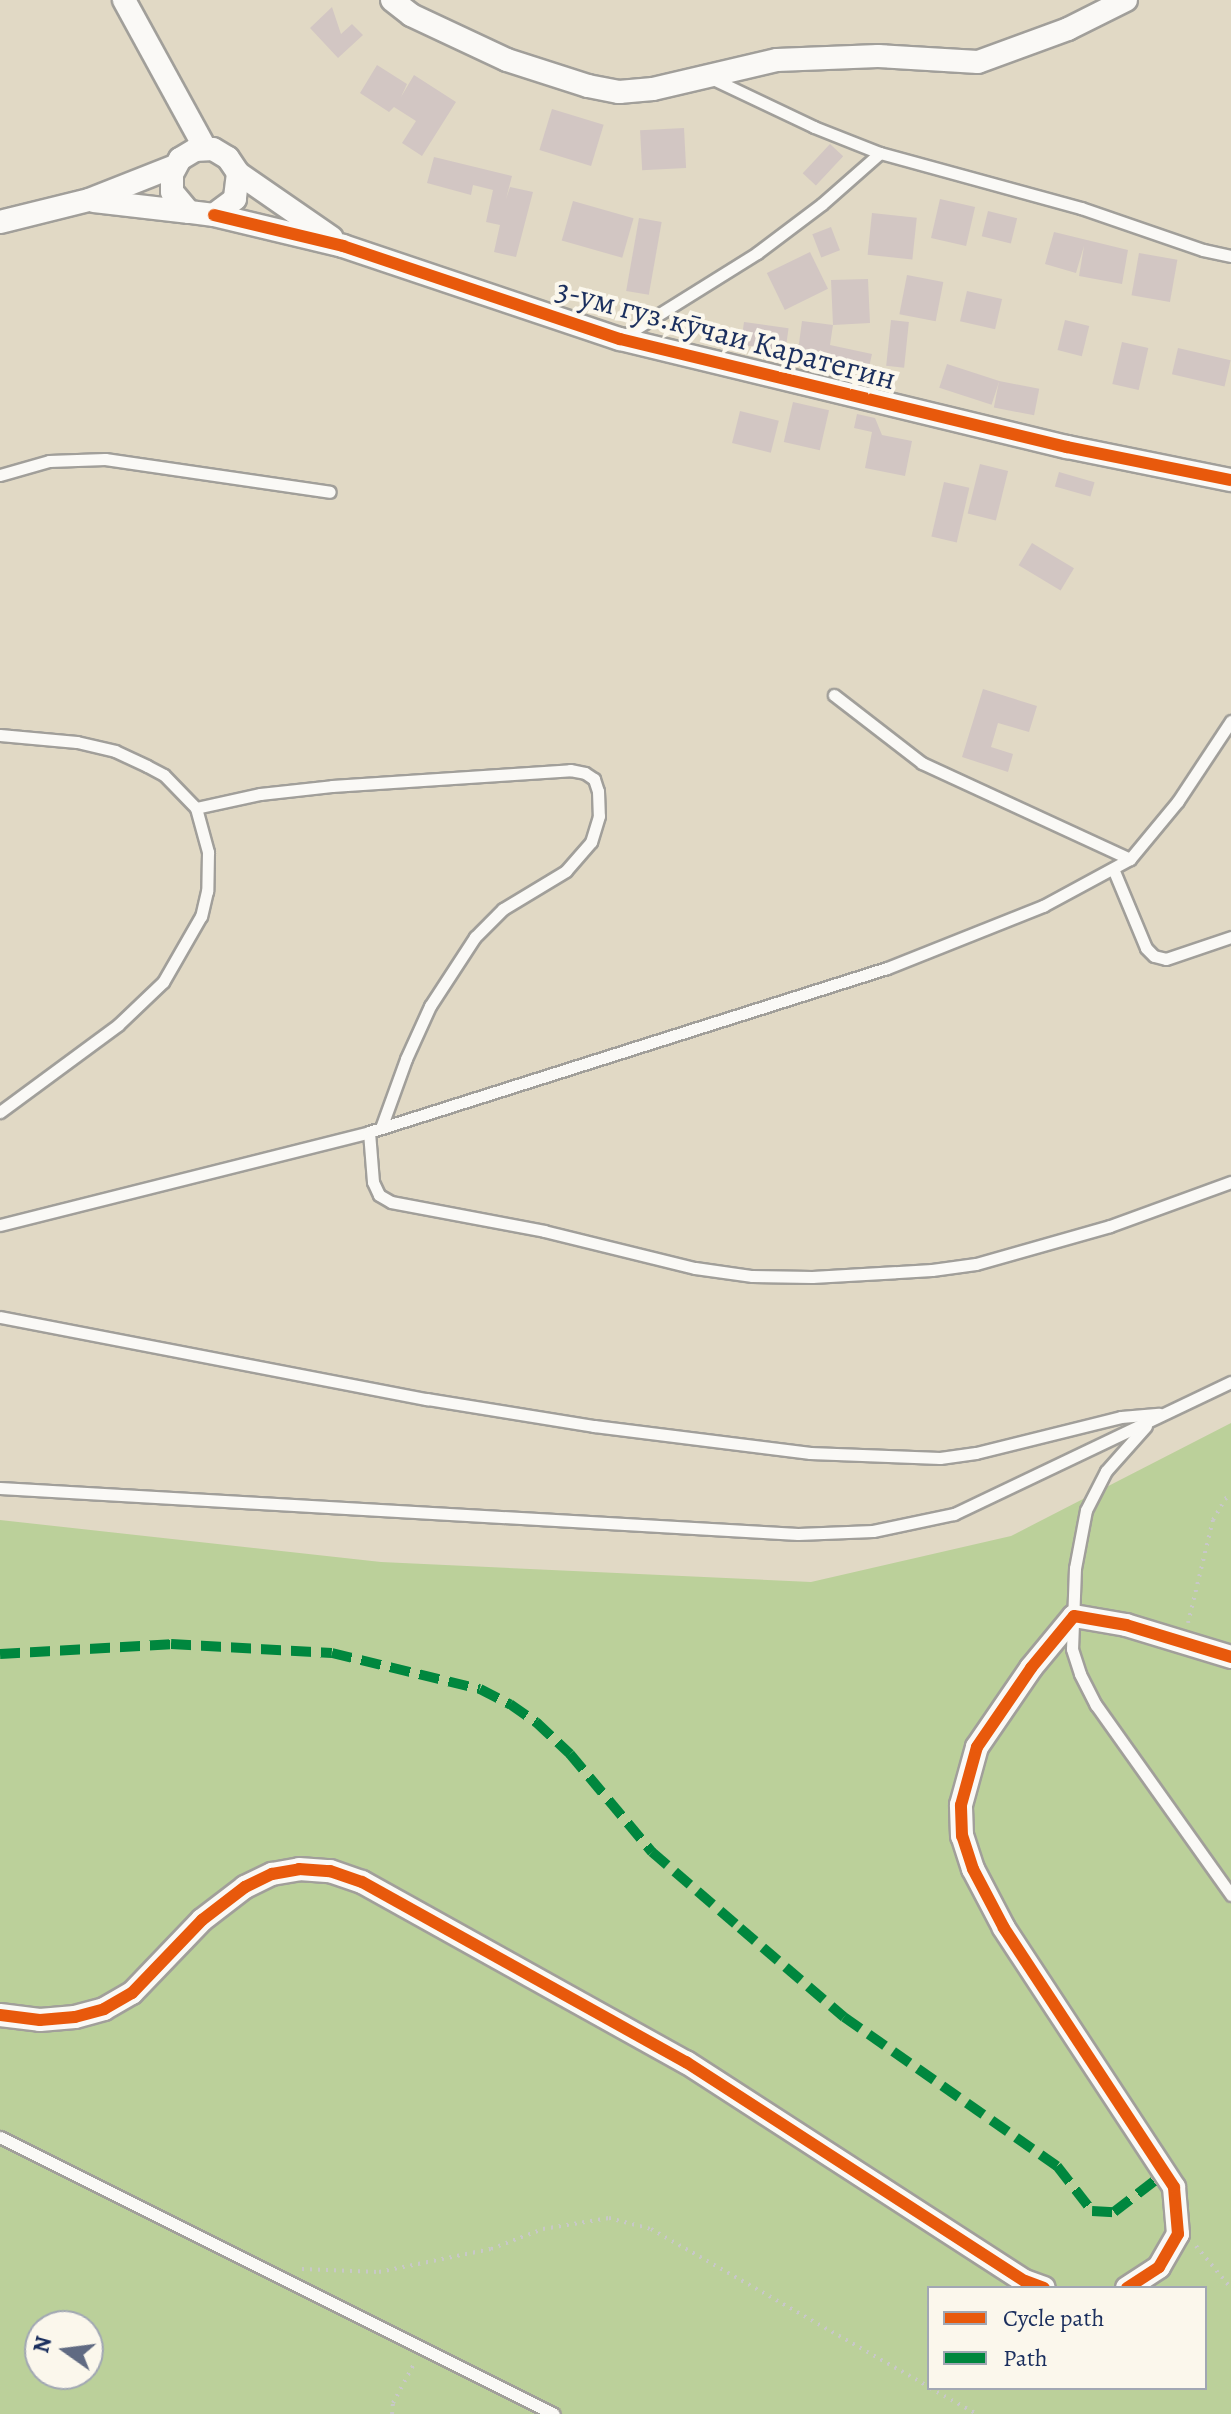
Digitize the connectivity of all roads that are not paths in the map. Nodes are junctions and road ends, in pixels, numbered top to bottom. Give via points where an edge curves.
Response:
1 (124, 0) edge
2 (392, 0) edge
3 (1126, 0) edge
4 (707, 76) junction
5 (205, 148) junction
6 (880, 153) junction
7 (175, 166) junction
8 (238, 173) junction
9 (89, 200) junction
10 (189, 212) junction
11 (214, 215) junction
12 (0, 222) edge
13 (343, 246) junction
14 (1231, 256) edge
15 (620, 339) junction
16 (0, 475) edge
17 (1231, 480) edge
18 (330, 492) dead end
19 (834, 695) dead end
20 (1231, 721) edge
21 (0, 735) edge
22 (196, 808) junction
23 (1130, 859) junction
24 (1114, 871) junction
25 (1231, 937) edge
26 (0, 1112) edge
27 (381, 1128) junction
28 (369, 1132) junction
29 (1231, 1182) edge
30 (0, 1225) edge
31 (0, 1317) edge
32 (1231, 1382) edge
33 (1165, 1413) junction
34 (1152, 1420) junction
35 (0, 1488) edge
36 (1074, 1616) junction
37 (1231, 1657) edge
38 (1231, 1895) edge
39 (0, 2015) edge
40 (0, 2137) edge
41 (1039, 2286) edge
42 (1130, 2286) edge
43 (554, 2414) edge

1 - 5 street
2 - 4 street via 459,40 588,86 619,92
3 - 4 street via 1068,29 978,62 814,58 777,60
4 - 6 lane
5 - 7 street via 187,153
5 - 8 street via 221,152
6 - 14 lane
6 - 15 lane via 757,253
7 - 9 street
7 - 10 street via 172,192
8 - 11 street via 235,199
8 - 13 street, 3-ум гуз.кӯчаи Каратегин
9 - 10 street
9 - 12 street
10 - 11 street
11 - 13 street, 3-ум гуз.кӯчаи Каратегин
13 - 15 street, 3-ум гуз.кӯчаи Каратегин
15 - 17 street, 3-ум гуз.кӯчаи Каратегин via 1067,447
16 - 18 lane via 49,461 105,459
19 - 23 lane via 922,763
20 - 23 lane via 1178,801
21 - 22 lane via 115,751 164,775
22 - 26 lane via 208,852 207,891 193,934 163,982 127,1018
22 - 27 lane via 332,786 570,770 594,779 599,816 591,842 566,871 503,909 475,937 430,1006
23 - 24 lane
24 - 25 lane via 1154,956 1166,959
24 - 27 lane via 1043,906 887,968
27 - 28 lane
28 - 29 lane via 373,1182 379,1195 391,1202 752,1276 812,1277 976,1264 1110,1226
28 - 30 lane
31 - 33 lane via 427,1399 810,1453 940,1458 1121,1417
32 - 33 lane
33 - 34 lane
34 - 35 lane via 954,1514 913,1525 835,1534
34 - 36 lane via 1106,1471 1086,1510 1075,1568
36 - 37 street via 1099,1618
36 - 38 lane via 1072,1649 1096,1705
36 - 42 street via 977,1747 961,1805 962,1836 1004,1928 1174,2187 1178,2234 1159,2267
39 - 41 street via 40,2020 104,2009 132,1993 202,1920 245,1887 272,1874 330,1871 362,1882 686,2062
40 - 43 lane

